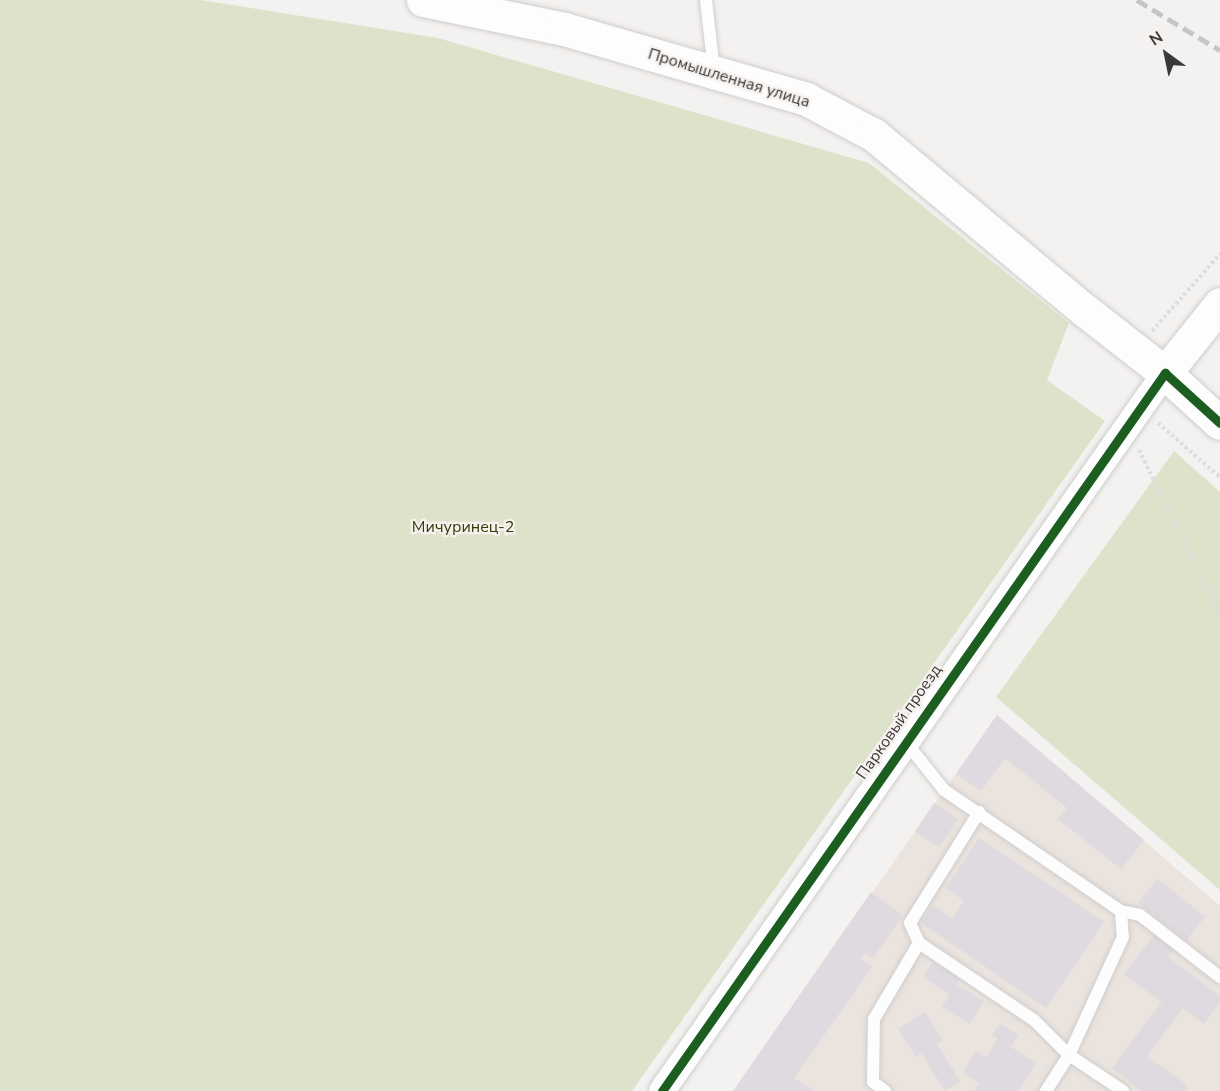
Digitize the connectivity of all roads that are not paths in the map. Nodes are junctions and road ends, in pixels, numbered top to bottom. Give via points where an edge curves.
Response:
1 (423, 0) edge
2 (706, 0) edge
3 (714, 72) junction
4 (1220, 304) edge
5 (1165, 373) junction
6 (1220, 423) edge
7 (905, 740) junction
8 (979, 812) junction
9 (1122, 911) junction
10 (919, 943) junction
11 (1220, 977) edge
12 (1069, 1055) junction
13 (662, 1091) edge
14 (885, 1091) edge
15 (1046, 1091) edge
16 (1123, 1091) edge

1 - 3 main road, Промышленная улица via 564,29
2 - 3 lane
3 - 5 main road, Промышленная улица via 806,99 874,135
4 - 5 main road
5 - 6 main road, Промышленная улица
5 - 7 street, Парковый проезд
7 - 8 lane via 945,790
7 - 13 street, Парковый проезд
8 - 9 lane
8 - 10 lane via 910,922
9 - 11 lane via 1140,915
9 - 12 lane via 1123,937
10 - 12 lane via 1035,1021
10 - 14 lane via 874,1018 873,1083
12 - 15 lane
12 - 16 lane

